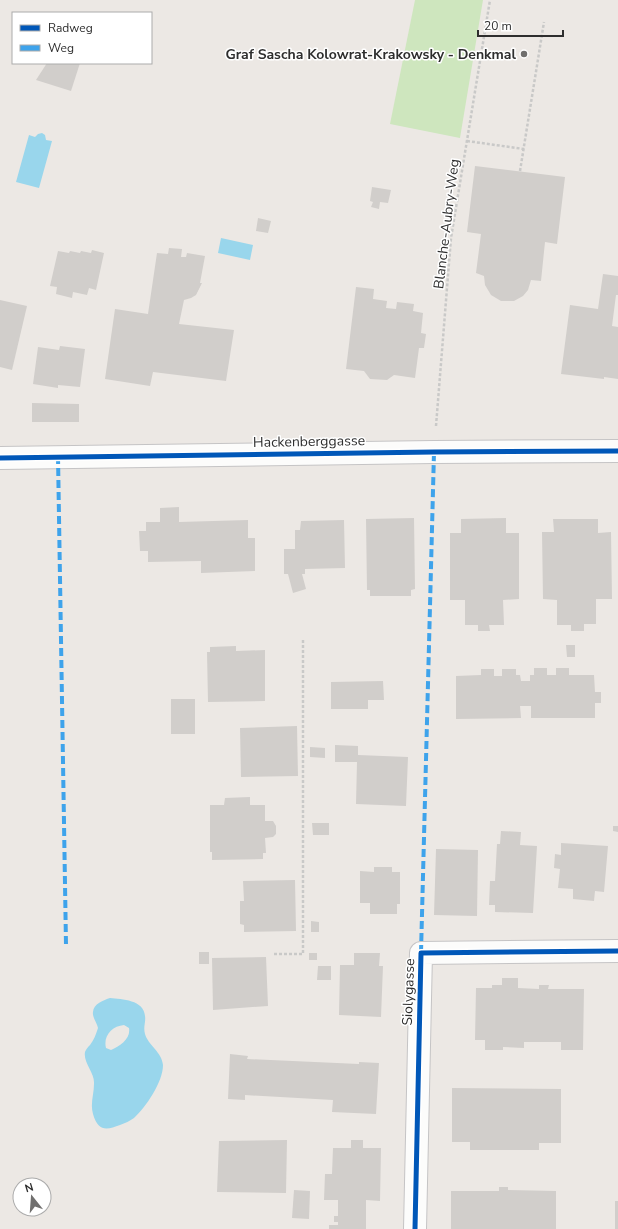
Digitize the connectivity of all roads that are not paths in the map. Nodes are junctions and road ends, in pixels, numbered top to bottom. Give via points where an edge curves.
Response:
1 (618, 451) edge
2 (0, 458) edge
3 (618, 951) edge
4 (415, 1229) edge

1 - 2 street, Hackenberggasse
3 - 4 street, Siolygasse via 421,953

